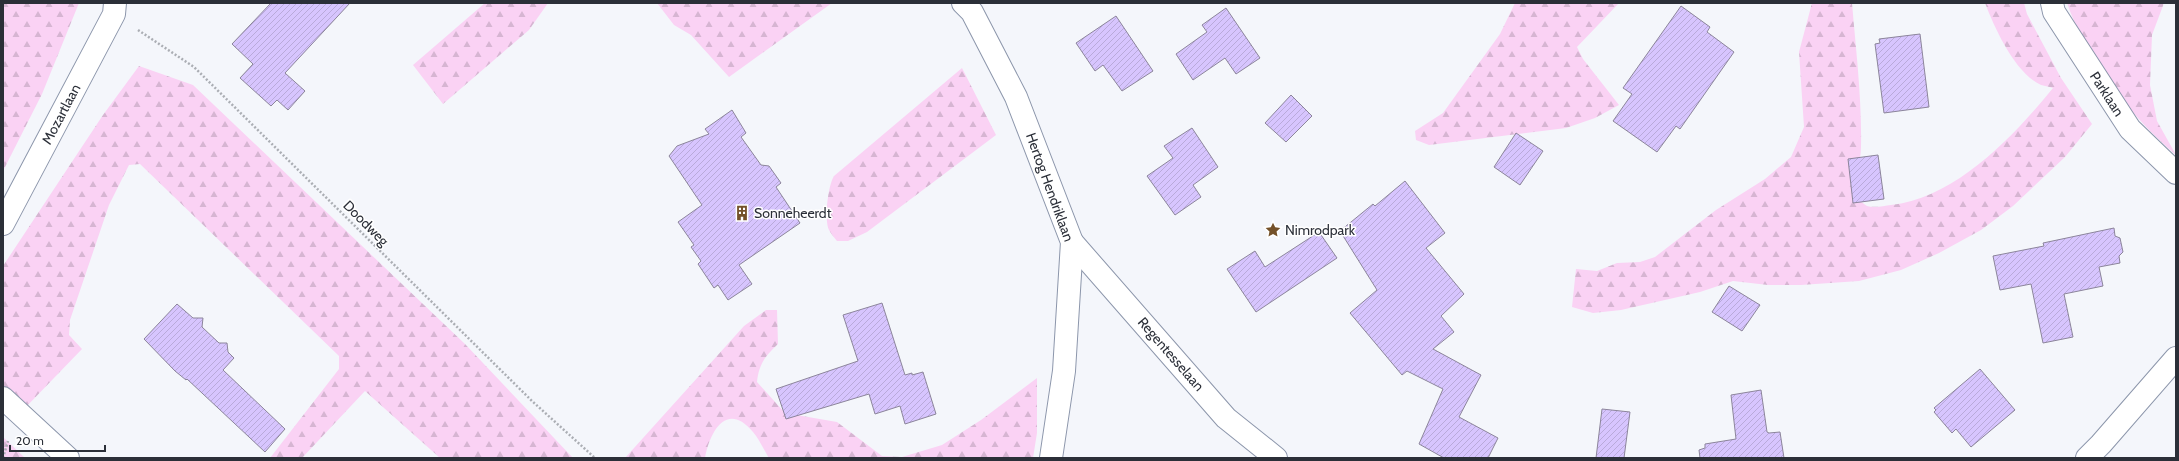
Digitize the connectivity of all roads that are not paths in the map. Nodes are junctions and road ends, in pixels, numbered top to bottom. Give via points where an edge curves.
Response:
1 (2052, 3) edge
2 (973, 6) edge
3 (115, 8) edge
4 (2176, 173) edge
5 (3, 224) edge
6 (1072, 242) junction
7 (2176, 358) edge
8 (3, 398) edge
9 (68, 458) edge
10 (1051, 458) edge
11 (1276, 458) edge
12 (2087, 458) edge

1 - 4 street, Parklaan via 2054,12 2130,129
2 - 6 street, Hertog Hendriklaan via 1016,97
3 - 5 street, Mozartlaan
6 - 10 street, Hertog Hendriklaan via 1064,371
6 - 11 street, Regentesselaan via 1226,418
7 - 12 street
8 - 9 street

